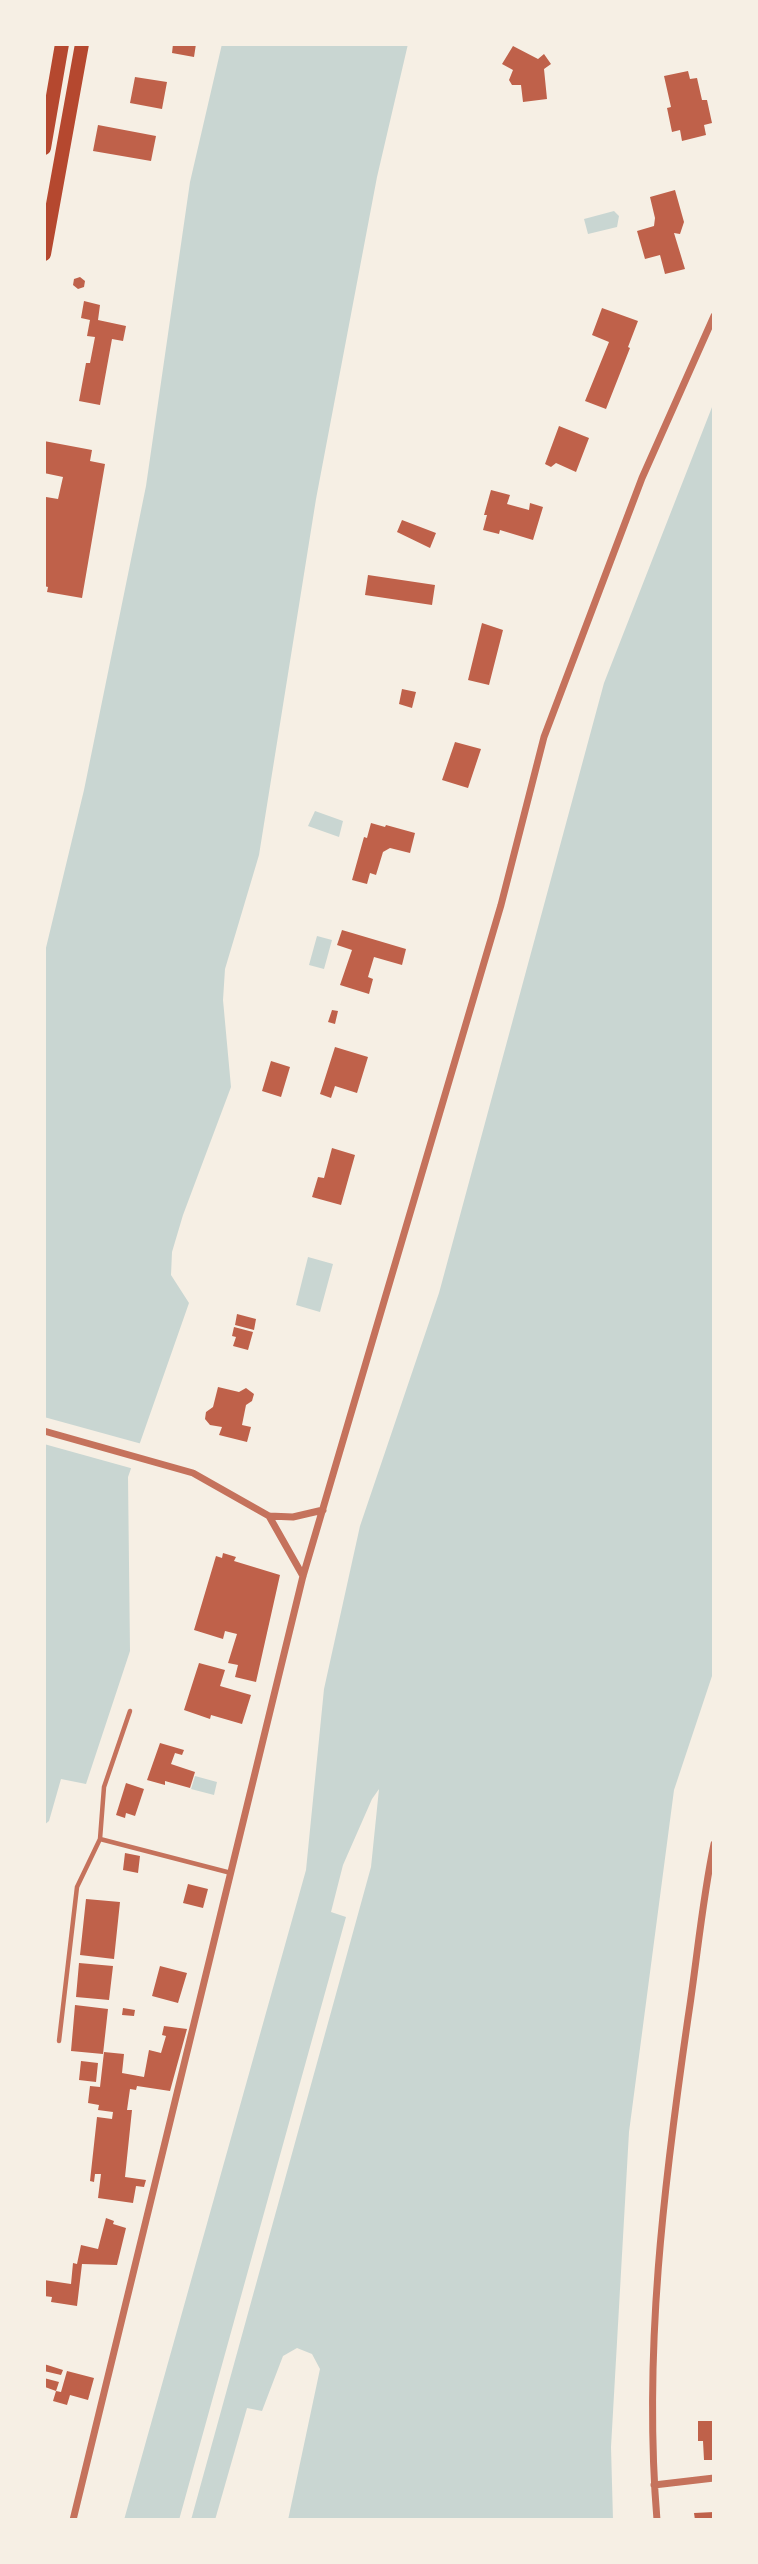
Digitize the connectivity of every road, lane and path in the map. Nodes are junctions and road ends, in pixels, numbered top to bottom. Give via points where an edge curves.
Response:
1 (62, 44) edge
2 (82, 44) edge
3 (44, 148) edge
4 (44, 254) edge
5 (714, 316) edge
6 (44, 1431) edge
7 (323, 1510) junction
8 (269, 1516) junction
9 (303, 1576) junction
10 (130, 1711) dead end
11 (100, 1839) junction
12 (714, 1844) edge
13 (232, 1874) junction
14 (60, 2041) dead end
15 (714, 2479) edge
16 (654, 2485) junction
17 (73, 2520) edge
18 (656, 2520) edge

1 - 3 main road
2 - 4 main road
5 - 7 street via 642,478 544,737 501,905
6 - 8 street via 193,1473
7 - 8 street via 293,1517
7 - 9 street
8 - 9 street
9 - 13 street
10 - 11 lane via 104,1787
11 - 13 lane
11 - 14 lane via 77,1887
12 - 16 street via 663,2221 653,2349
13 - 17 street
15 - 16 street
16 - 18 street

